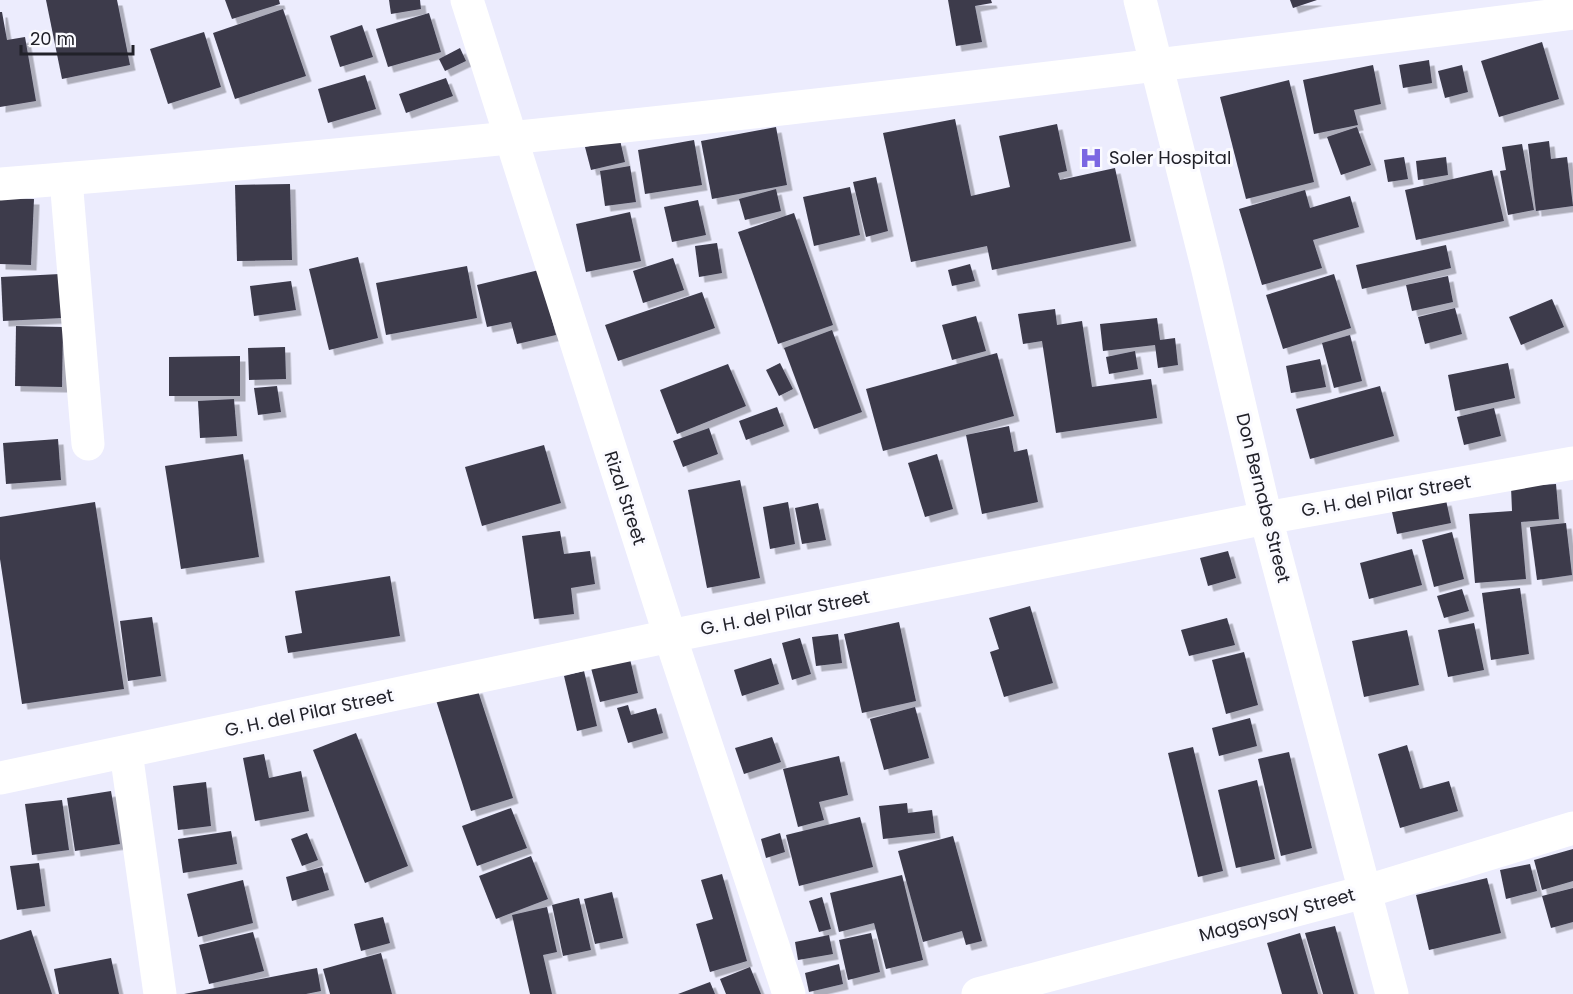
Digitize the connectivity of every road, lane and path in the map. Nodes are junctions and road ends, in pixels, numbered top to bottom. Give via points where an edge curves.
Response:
1 (467, 0) edge
2 (1140, 0) edge
3 (1573, 13) edge
4 (1158, 66) junction
5 (510, 138) junction
6 (66, 179) junction
7 (0, 184) edge
8 (88, 444) dead end
9 (1573, 463) edge
10 (1266, 518) junction
11 (670, 636) junction
12 (126, 752) junction
13 (0, 778) edge
14 (1573, 828) edge
15 (1364, 892) junction
16 (160, 994) edge
17 (789, 994) edge
18 (978, 994) edge
19 (1392, 994) edge

1 - 5 street, Rizal Street
2 - 4 street, Don Bernabe Street
3 - 4 street
4 - 5 street
4 - 10 street, Don Bernabe Street
5 - 6 street
5 - 11 street, Rizal Street
6 - 7 street
6 - 8 street
9 - 10 street, G. H. del Pilar Street
10 - 11 street, G. H. del Pilar Street
10 - 15 street, Don Bernabe Street
11 - 12 street, G. H. del Pilar Street
11 - 17 street, Rizal Street
12 - 13 street, G. H. del Pilar Street
12 - 16 street
14 - 15 street, Magsaysay Street
15 - 18 street, Magsaysay Street
15 - 19 street, Don Bernabe Street

